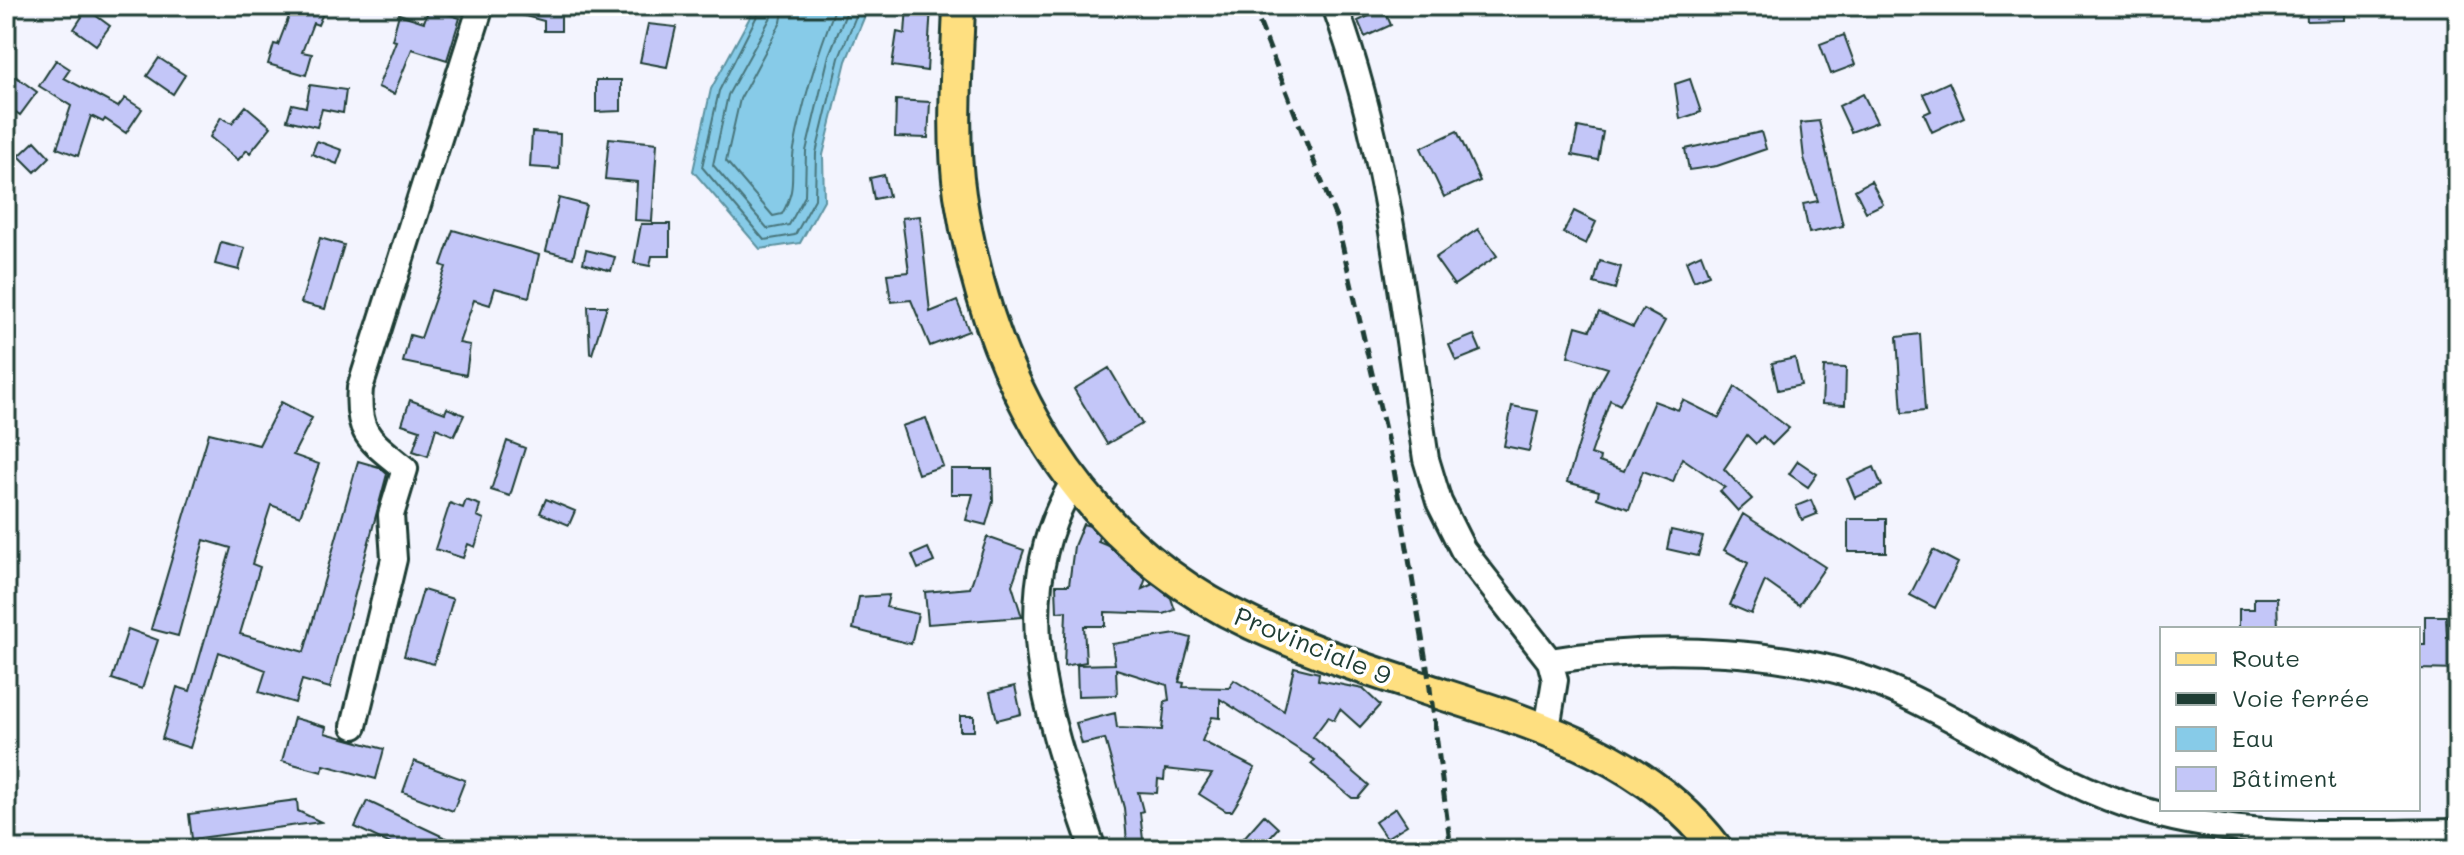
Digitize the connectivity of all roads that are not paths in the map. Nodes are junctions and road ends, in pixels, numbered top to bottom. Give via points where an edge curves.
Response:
1 (481, 6) edge
2 (959, 6) edge
3 (1335, 6) edge
4 (1072, 484) junction
5 (1550, 661) junction
6 (354, 726) dead end
7 (1547, 729) junction
8 (2458, 832) edge
9 (1093, 849) edge
10 (1717, 849) edge

1 - 6 street via 360,388 358,412 366,438 405,469 391,515 394,559
2 - 4 main road, Provinciale 9 via 956,147 974,258 1005,364
3 - 5 street via 1384,182 1426,459 1439,502 1475,566
4 - 7 main road, Provinciale 9 via 1144,555 1251,624 1352,665
4 - 9 street via 1054,515 1035,610 1042,682
5 - 7 street via 1555,680
5 - 8 street via 1679,653 1798,663 1892,689 2079,786 2207,827 2262,834
7 - 10 main road, Provinciale 9 via 1638,775

